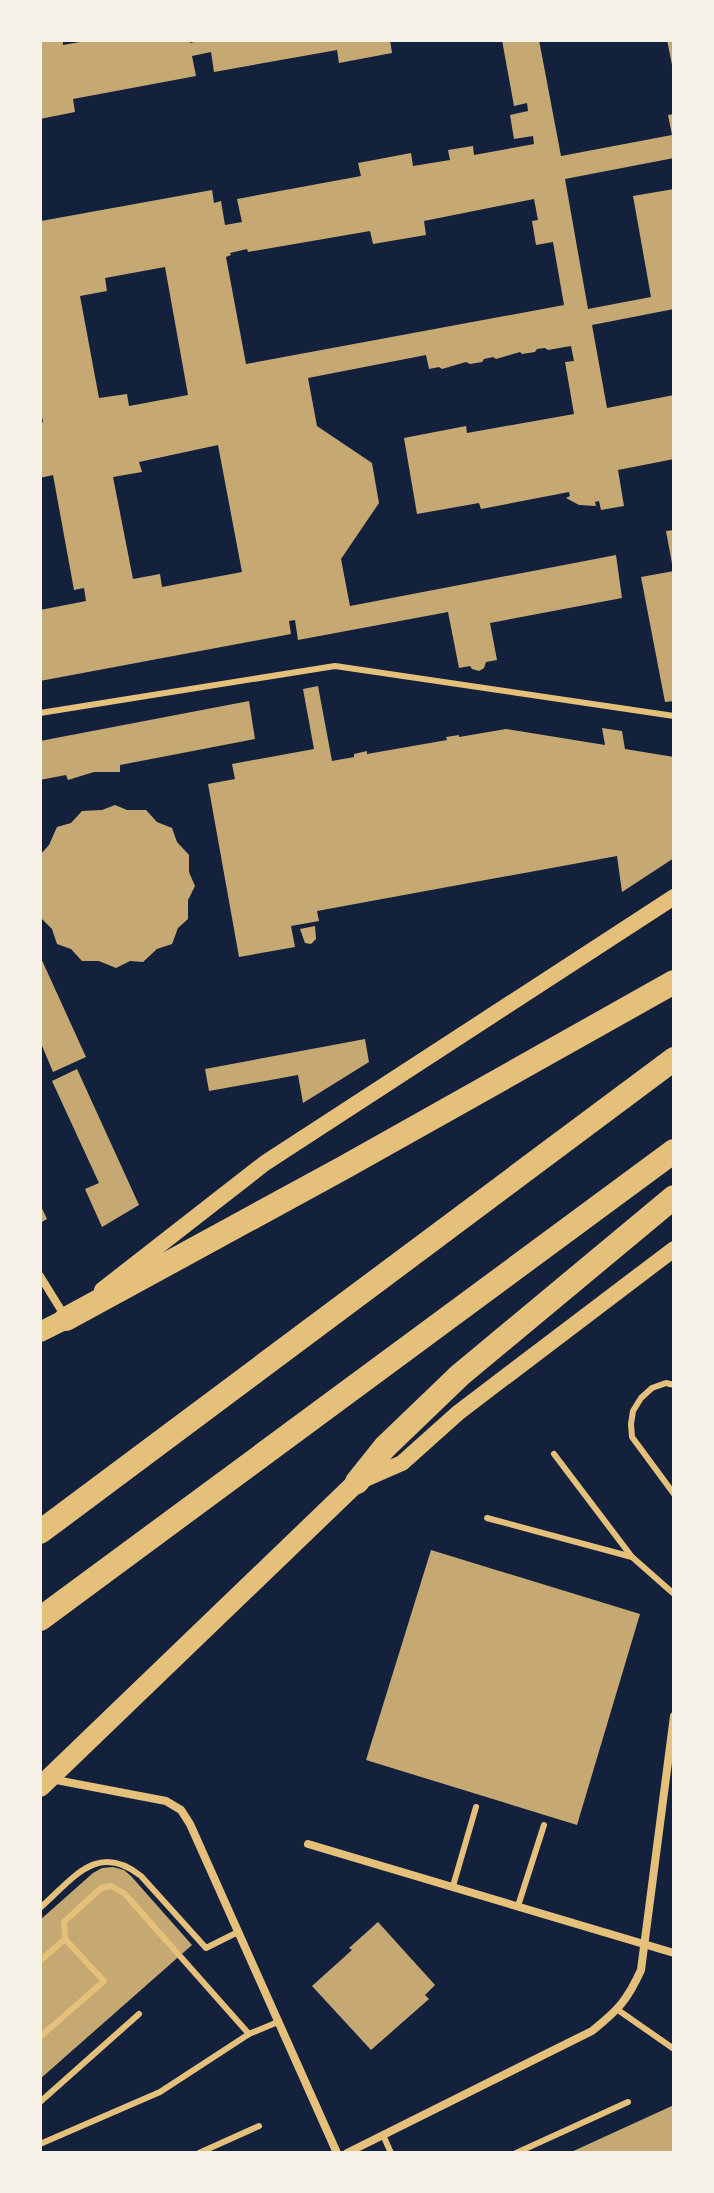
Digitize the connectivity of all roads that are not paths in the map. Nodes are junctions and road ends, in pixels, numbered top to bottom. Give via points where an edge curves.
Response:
1 (40, 713) edge
2 (674, 716) edge
3 (674, 897) edge
4 (674, 982) edge
5 (674, 1059) edge
6 (674, 1151) edge
7 (674, 1197) edge
8 (674, 1249) edge
9 (40, 1276) edge
10 (66, 1319) junction
11 (40, 1332) edge
12 (674, 1385) edge
13 (554, 1454) dead end
14 (357, 1482) junction
15 (674, 1494) edge
16 (487, 1518) dead end
17 (40, 1532) edge
18 (632, 1557) junction
19 (674, 1594) edge
20 (40, 1619) edge
21 (674, 1716) edge
22 (673, 1729) edge
23 (45, 1783) edge
24 (476, 1807) dead end
25 (544, 1825) dead end
26 (308, 1844) dead end
27 (453, 1886) junction
28 (518, 1906) junction
29 (40, 1908) edge
30 (238, 1932) junction
31 (65, 1939) junction
32 (645, 1944) junction
33 (674, 1953) edge
34 (40, 1961) edge
35 (618, 2010) junction
36 (139, 2014) dead end
37 (278, 2022) junction
38 (249, 2034) junction
39 (40, 2037) edge
40 (674, 2049) edge
41 (40, 2102) edge
42 (628, 2102) dead end
43 (259, 2126) dead end
44 (383, 2135) junction
45 (40, 2144) edge
46 (199, 2153) edge
47 (337, 2153) edge
48 (347, 2153) edge
49 (391, 2153) edge
50 (516, 2153) edge

1 - 2 lane via 335,666
3 - 10 main road via 265,1163
4 - 10 highway
5 - 17 highway
6 - 20 highway
7 - 14 highway via 460,1375 385,1447
8 - 14 main road via 459,1412 402,1463
9 - 10 street
10 - 11 main road
12 - 15 lane via 652,1388 633,1411 631,1424 632,1437
13 - 18 lane
14 - 23 main road
16 - 18 lane
18 - 19 lane
21 - 22 street
22 - 32 street
23 - 30 street via 166,1801 181,1810
24 - 27 lane
25 - 28 lane
26 - 27 street
27 - 28 street
28 - 32 street
29 - 30 lane via 86,1868 119,1862 141,1876 206,1948
30 - 37 street
31 - 34 lane
31 - 38 lane via 64,1922 101,1888 119,1889
31 - 39 lane via 104,1981
32 - 33 street
32 - 35 street via 641,1970
35 - 40 lane
35 - 44 street via 592,2031
36 - 41 lane
37 - 38 lane
37 - 47 street
38 - 45 lane via 160,2092
42 - 50 lane
43 - 46 lane
44 - 48 street
44 - 49 lane

